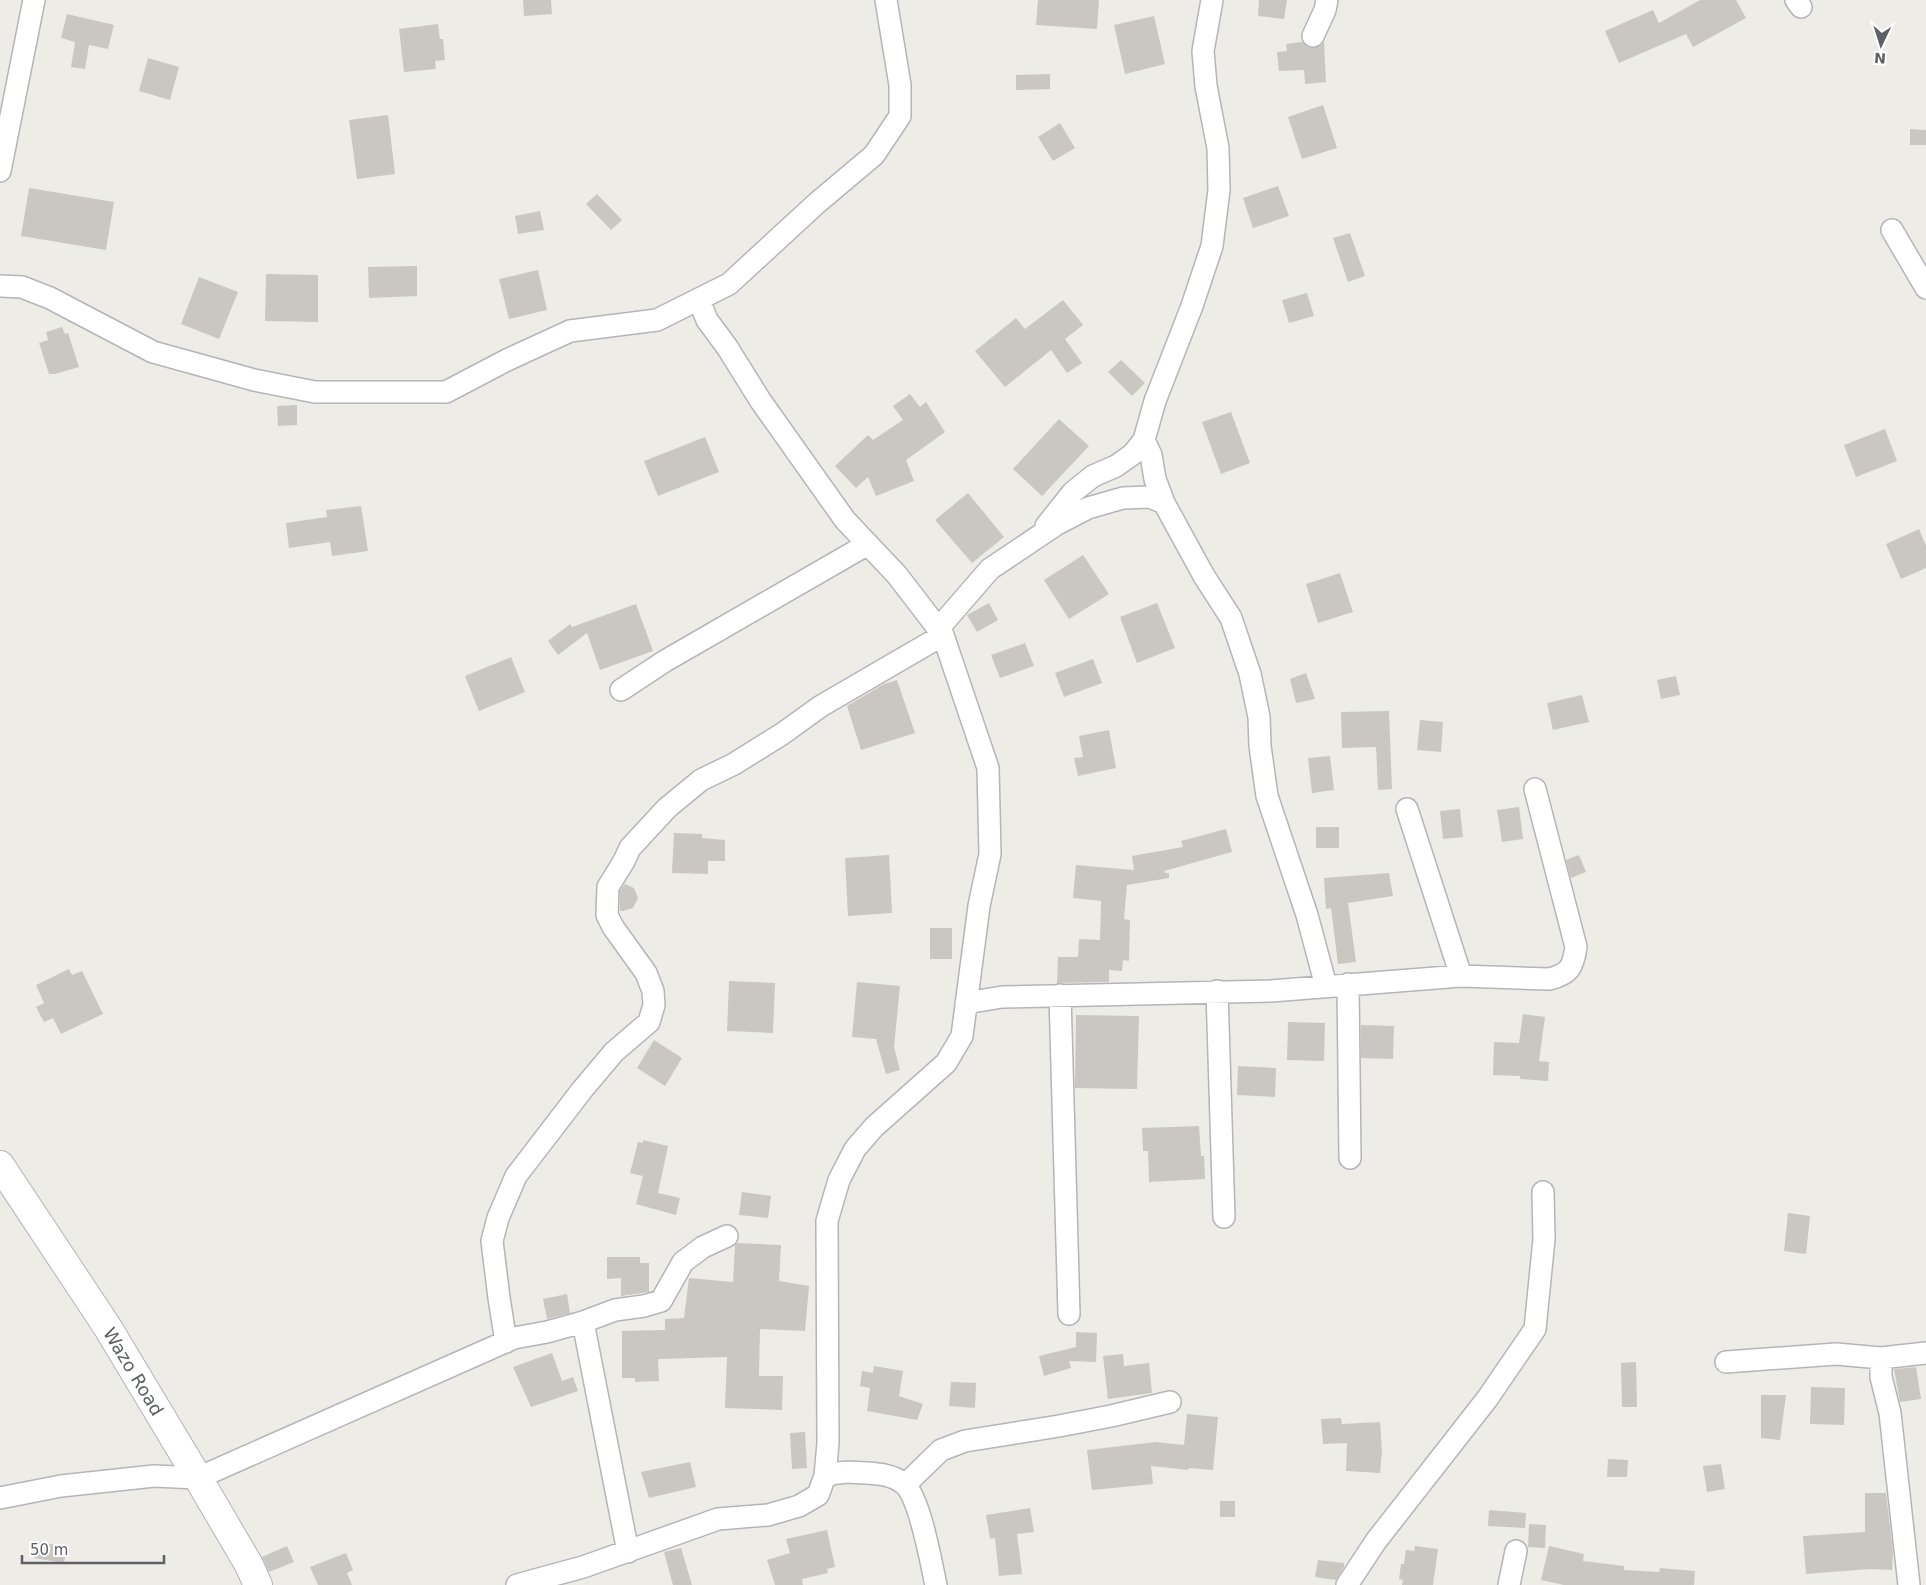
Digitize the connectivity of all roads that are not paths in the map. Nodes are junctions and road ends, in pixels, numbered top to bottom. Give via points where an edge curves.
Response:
1 (34, 0) edge
2 (886, 0) edge
3 (1212, 0) edge
4 (1326, 0) edge
5 (1313, 36) dead end
6 (0, 171) edge
7 (1892, 230) dead end
8 (0, 286) edge
9 (1926, 288) edge
10 (699, 300) junction
11 (1144, 440) junction
12 (1164, 503) junction
13 (1038, 537) junction
14 (868, 544) junction
15 (941, 632) junction
16 (621, 690) dead end
17 (1534, 789) dead end
18 (1407, 809) dead end
19 (1461, 976) junction
20 (1348, 984) junction
21 (1326, 986) junction
22 (1217, 991) junction
23 (1060, 995) junction
24 (966, 1003) junction
25 (1350, 1158) dead end
26 (0, 1165) edge
27 (1543, 1192) dead end
28 (1224, 1217) dead end
29 (727, 1236) dead end
30 (1069, 1314) dead end
31 (583, 1322) junction
32 (506, 1342) junction
33 (1926, 1353) edge
34 (1881, 1358) junction
35 (1726, 1362) dead end
36 (1170, 1402) dead end
37 (825, 1476) junction
38 (198, 1478) junction
39 (905, 1484) junction
40 (0, 1498) edge
41 (1516, 1551) dead end
42 (628, 1552) junction
43 (1363, 1575) edge
44 (258, 1585) edge
45 (517, 1585) edge
46 (936, 1585) edge
47 (1347, 1585) edge
48 (1509, 1585) edge
49 (1909, 1585) edge

1 - 6 street
2 - 10 street via 900,85 900,116 874,155 729,284
3 - 11 street via 1203,51 1218,148 1217,216 1212,246 1155,401
4 - 5 street
7 - 9 street
8 - 10 street via 22,287 50,298 153,352 254,380 315,392 446,392 570,331 657,320
10 - 14 street via 707,320 760,400 845,520
11 - 12 street
11 - 13 street via 1133,454 1093,476 1073,492
12 - 13 street via 1150,497 1123,498 1088,508
12 - 21 street via 1231,618 1250,674 1259,717 1267,796 1307,916
13 - 15 street via 990,569
14 - 15 street via 897,575
14 - 16 street via 665,661
15 - 24 street via 988,768 990,854 979,906
15 - 32 street via 734,764 701,780 667,808 630,848 608,887 608,914 613,927 646,973 654,997 652,1015 649,1022 614,1052 516,1176 492,1241
17 - 19 street via 1576,946 1573,965 1561,976 1549,979
18 - 19 street
19 - 20 street
20 - 21 street
20 - 25 street
21 - 22 street
22 - 23 street
22 - 28 street
23 - 24 street via 1002,997
23 - 30 street
24 - 37 street via 962,1036 946,1063 874,1127 855,1149 839,1180 827,1221 828,1443
26 - 38 main road, Wazo Road via 108,1328
27 - 43 street via 1544,1238 1535,1330 1487,1399 1382,1533
29 - 31 street via 703,1247 683,1262 661,1301 615,1310
31 - 32 street
31 - 42 street
32 - 38 street
33 - 34 street
34 - 35 street via 1836,1354
34 - 49 street
36 - 39 street via 1068,1424 965,1441 941,1450
37 - 39 street via 852,1472 886,1474
37 - 42 street via 818,1495 799,1506 768,1515 718,1519
38 - 40 street via 144,1477 62,1486
38 - 44 main road, Wazo Road
39 - 46 street via 921,1516
41 - 48 street
42 - 45 street
43 - 47 street

